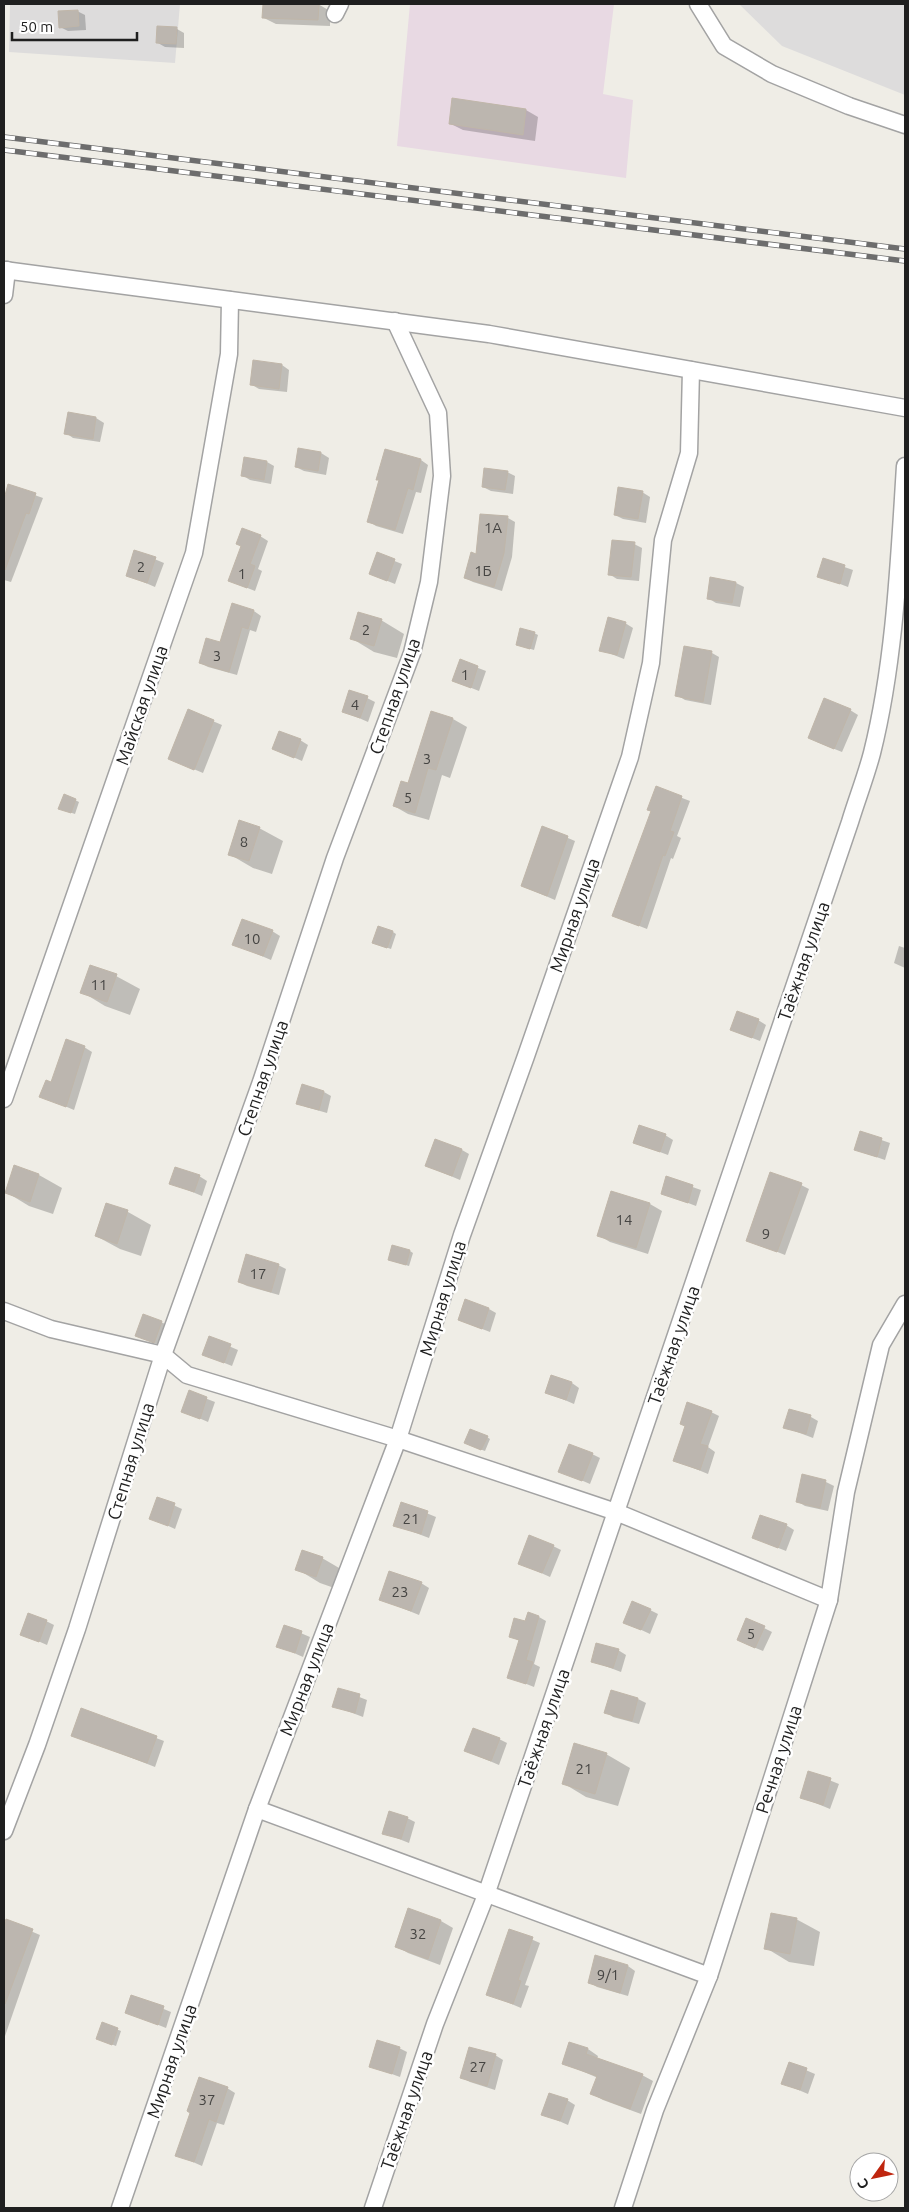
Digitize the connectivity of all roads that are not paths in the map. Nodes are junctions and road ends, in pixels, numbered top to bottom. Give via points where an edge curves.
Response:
1 (698, 4) edge
2 (905, 125) edge
3 (5, 270) edge
4 (4, 295) edge
5 (230, 300) junction
6 (395, 321) junction
7 (692, 370) junction
8 (905, 408) edge
9 (905, 466) edge
10 (4, 1099) edge
11 (905, 1304) edge
12 (4, 1311) edge
13 (163, 1355) junction
14 (398, 1439) junction
15 (616, 1512) junction
16 (829, 1600) junction
17 (256, 1809) junction
18 (4, 1831) edge
19 (486, 1895) junction
20 (709, 1976) junction
21 (120, 2208) edge
22 (373, 2208) edge
23 (623, 2208) edge

1 - 2 street via 724,46 772,74
3 - 4 street
3 - 5 street
5 - 6 street
5 - 10 street, Майская улица via 229,354 194,552
6 - 7 street
6 - 13 street, Степная улица via 438,412 442,476 429,582 412,653 336,858 261,1082
7 - 8 street
7 - 14 street, Мирная улица via 688,453 664,540 652,663 630,757 462,1235
9 - 15 street, Таёжная улица via 898,578 883,698 872,753
11 - 16 street, Речная улица via 881,1345 846,1492
12 - 13 street via 52,1328
13 - 14 street via 187,1375
13 - 18 street, Степная улица via 77,1629
14 - 15 street
14 - 17 street, Мирная улица
15 - 16 street
15 - 19 street, Таёжная улица
16 - 20 street, Речная улица
17 - 19 street
17 - 21 street, Мирная улица
19 - 20 street
19 - 22 street, Таёжная улица via 435,2024
20 - 23 street, Речная улица via 655,2110

